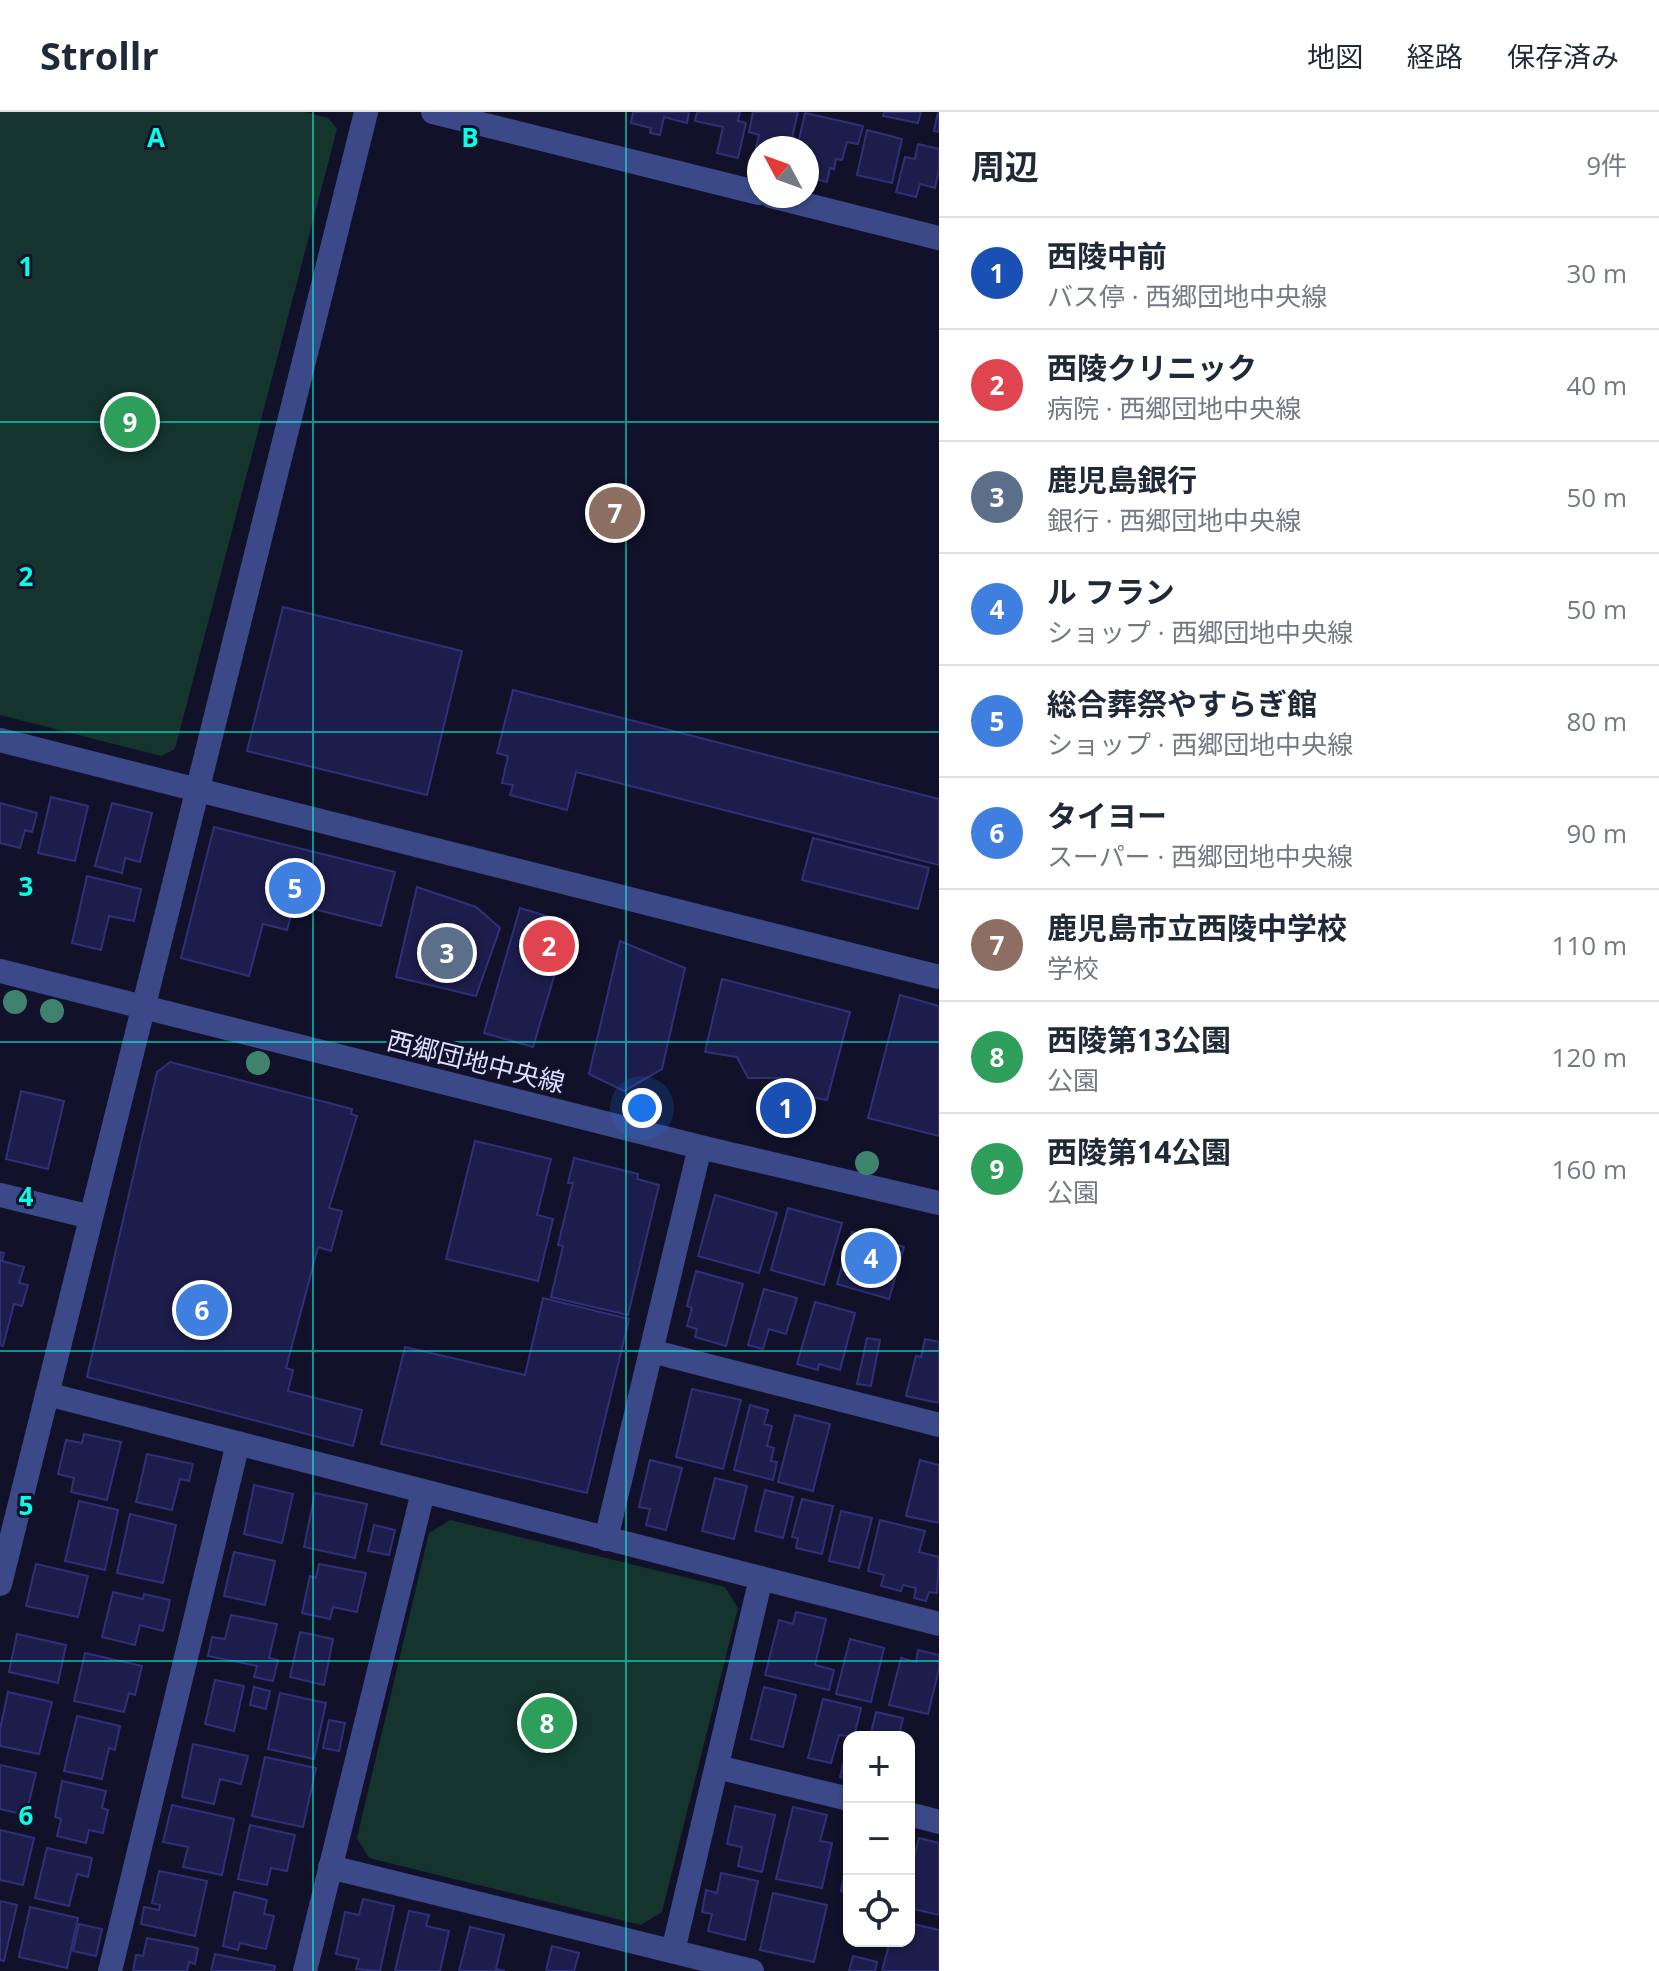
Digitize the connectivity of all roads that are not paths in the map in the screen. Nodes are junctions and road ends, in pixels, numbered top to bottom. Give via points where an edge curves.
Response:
1 (366, 112) edge
2 (433, 112) edge
3 (747, 190) edge
4 (819, 208) edge
5 (939, 238) edge
6 (0, 740) edge
7 (197, 790) junction
8 (0, 971) edge
9 (939, 977) edge
10 (143, 1005) junction
11 (700, 1147) junction
12 (0, 1195) edge
13 (939, 1203) edge
14 (91, 1217) junction
15 (651, 1351) junction
16 (47, 1394) junction
17 (939, 1425) edge
18 (238, 1443) junction
19 (423, 1492) junction
20 (606, 1539) junction
21 (761, 1578) junction
22 (0, 1584) edge
23 (939, 1624) edge
24 (717, 1767) junction
25 (843, 1798) edge
26 (915, 1816) edge
27 (939, 1822) edge
28 (330, 1867) junction
29 (673, 1951) junction
30 (110, 1971) edge
31 (305, 1971) edge
32 (752, 1971) edge

1 - 7 street
2 - 3 street
4 - 5 street
6 - 7 street
7 - 9 street
7 - 10 street
8 - 10 street, 西郷団地中央線
10 - 11 street, 西郷団地中央線
10 - 14 street
11 - 13 street, 西郷団地中央線
11 - 15 street
12 - 14 street
14 - 16 street
15 - 17 street
15 - 20 street
16 - 18 street
16 - 22 street
18 - 19 street
18 - 30 street
19 - 20 street
19 - 28 street
20 - 21 street
21 - 23 street
21 - 24 street
24 - 25 street
24 - 29 street
26 - 27 street
28 - 29 street
28 - 31 street
29 - 32 street

